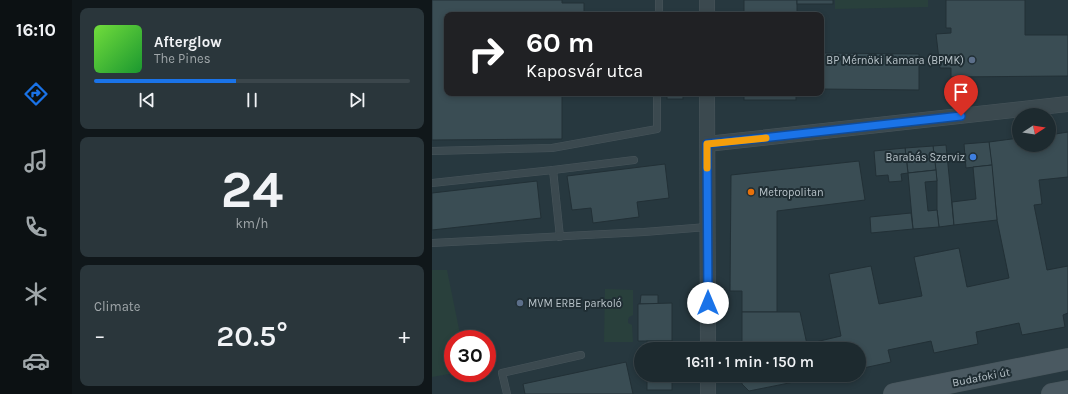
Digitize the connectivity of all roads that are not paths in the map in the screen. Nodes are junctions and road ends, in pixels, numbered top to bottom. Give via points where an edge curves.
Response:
1 (659, 0) edge
2 (707, 0) edge
3 (658, 12) edge
4 (707, 12) edge
5 (657, 96) edge
6 (708, 96) edge
7 (1068, 104) edge
8 (707, 144) junction
9 (432, 151) edge
10 (634, 160) dead end
11 (553, 170) junction
12 (432, 183) edge
13 (707, 227) junction
14 (560, 236) junction
15 (432, 243) edge
16 (708, 342) edge
17 (581, 356) dead end
18 (1068, 359) edge
19 (708, 382) edge
20 (1068, 391) edge
21 (507, 394) edge
22 (708, 394) edge
23 (894, 394) edge
24 (1052, 394) edge

1 - 3 lane
2 - 4 street
5 - 9 lane via 657,129 552,148
6 - 8 street
7 - 8 street
8 - 13 street
10 - 11 lane
11 - 12 lane
11 - 14 lane
13 - 14 lane
13 - 16 street
14 - 15 lane
17 - 21 lane via 502,373
18 - 23 main road, Budafoki út
19 - 22 street
20 - 24 main road

